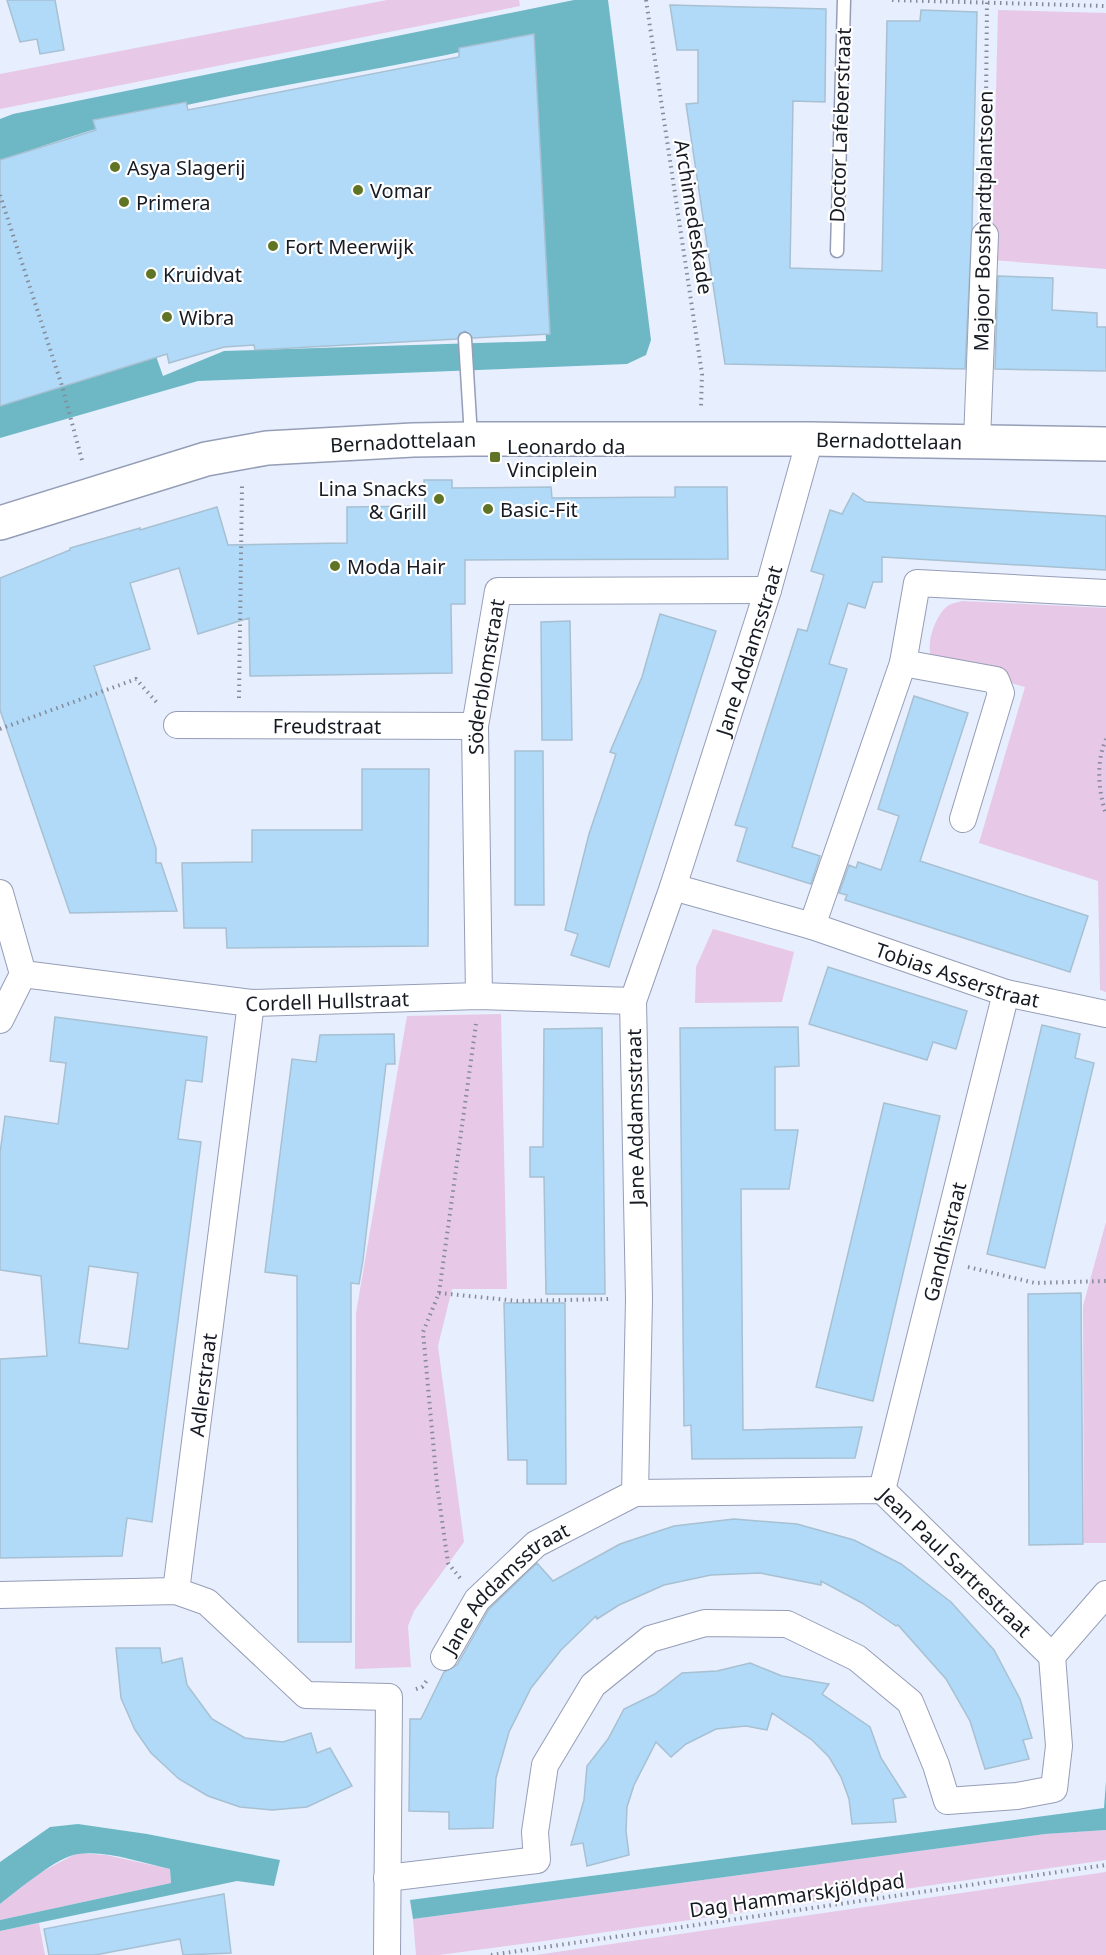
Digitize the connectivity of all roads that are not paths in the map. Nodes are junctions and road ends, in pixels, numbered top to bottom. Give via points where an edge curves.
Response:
1 (844, 0) edge
2 (985, 235) road end
3 (837, 251) dead end
4 (465, 339) dead end
5 (810, 439) junction
6 (471, 440) junction
7 (976, 441) junction
8 (1106, 444) edge
9 (0, 524) edge
10 (768, 590) junction
11 (1106, 592) edge
12 (903, 663) junction
13 (177, 725) road end
14 (475, 726) junction
15 (963, 819) dead end
16 (673, 887) junction
17 (0, 893) edge
18 (812, 926) junction
19 (23, 974) junction
20 (1006, 993) junction
21 (479, 996) junction
22 (633, 1001) junction
23 (251, 1003) junction
24 (1106, 1014) edge
25 (0, 1020) edge
26 (882, 1490) junction
27 (635, 1493) junction
28 (176, 1591) junction
29 (1106, 1594) edge
30 (0, 1595) edge
31 (1052, 1656) junction
32 (444, 1657) road end
33 (387, 1878) junction
34 (387, 1955) edge

1 - 3 lane, Doctor Lafeberstraat
2 - 7 street, Majoor Bosshardtplantsoen
4 - 6 lane
5 - 6 street, Bernadottelaan
5 - 7 street, Bernadottelaan
5 - 10 street, Jane Addamsstraat
6 - 9 street, Bernadottelaan via 243,451
7 - 8 street, Bernadottelaan
10 - 14 street, Söderblomstraat via 498,591
10 - 16 street, Jane Addamsstraat
11 - 12 street via 917,583
12 - 15 street via 996,680 1001,693
12 - 18 street
13 - 14 street, Freudstraat
14 - 21 street, Söderblomstraat
16 - 18 street, Tobias Asserstraat
16 - 22 street, Jane Addamsstraat
17 - 19 street
18 - 20 street, Tobias Asserstraat
19 - 23 street, Cordell Hullstraat
19 - 25 street
20 - 24 street, Tobias Asserstraat
20 - 26 street, Gandhistraat
21 - 22 street, Cordell Hullstraat
21 - 23 street, Cordell Hullstraat
22 - 27 street, Jane Addamsstraat via 639,1299
23 - 28 street, Adlerstraat
26 - 27 street, Jean Paul Sartrestraat
26 - 31 street, Jean Paul Sartrestraat
27 - 32 street, Jane Addamsstraat via 536,1544 477,1600
28 - 30 street
28 - 33 street via 207,1602 306,1695 389,1697
29 - 31 street
31 - 33 street via 1059,1746 1053,1789 947,1801 910,1702 857,1658 787,1624 705,1623 650,1639 593,1685 545,1765 535,1832 537,1860
33 - 34 street

